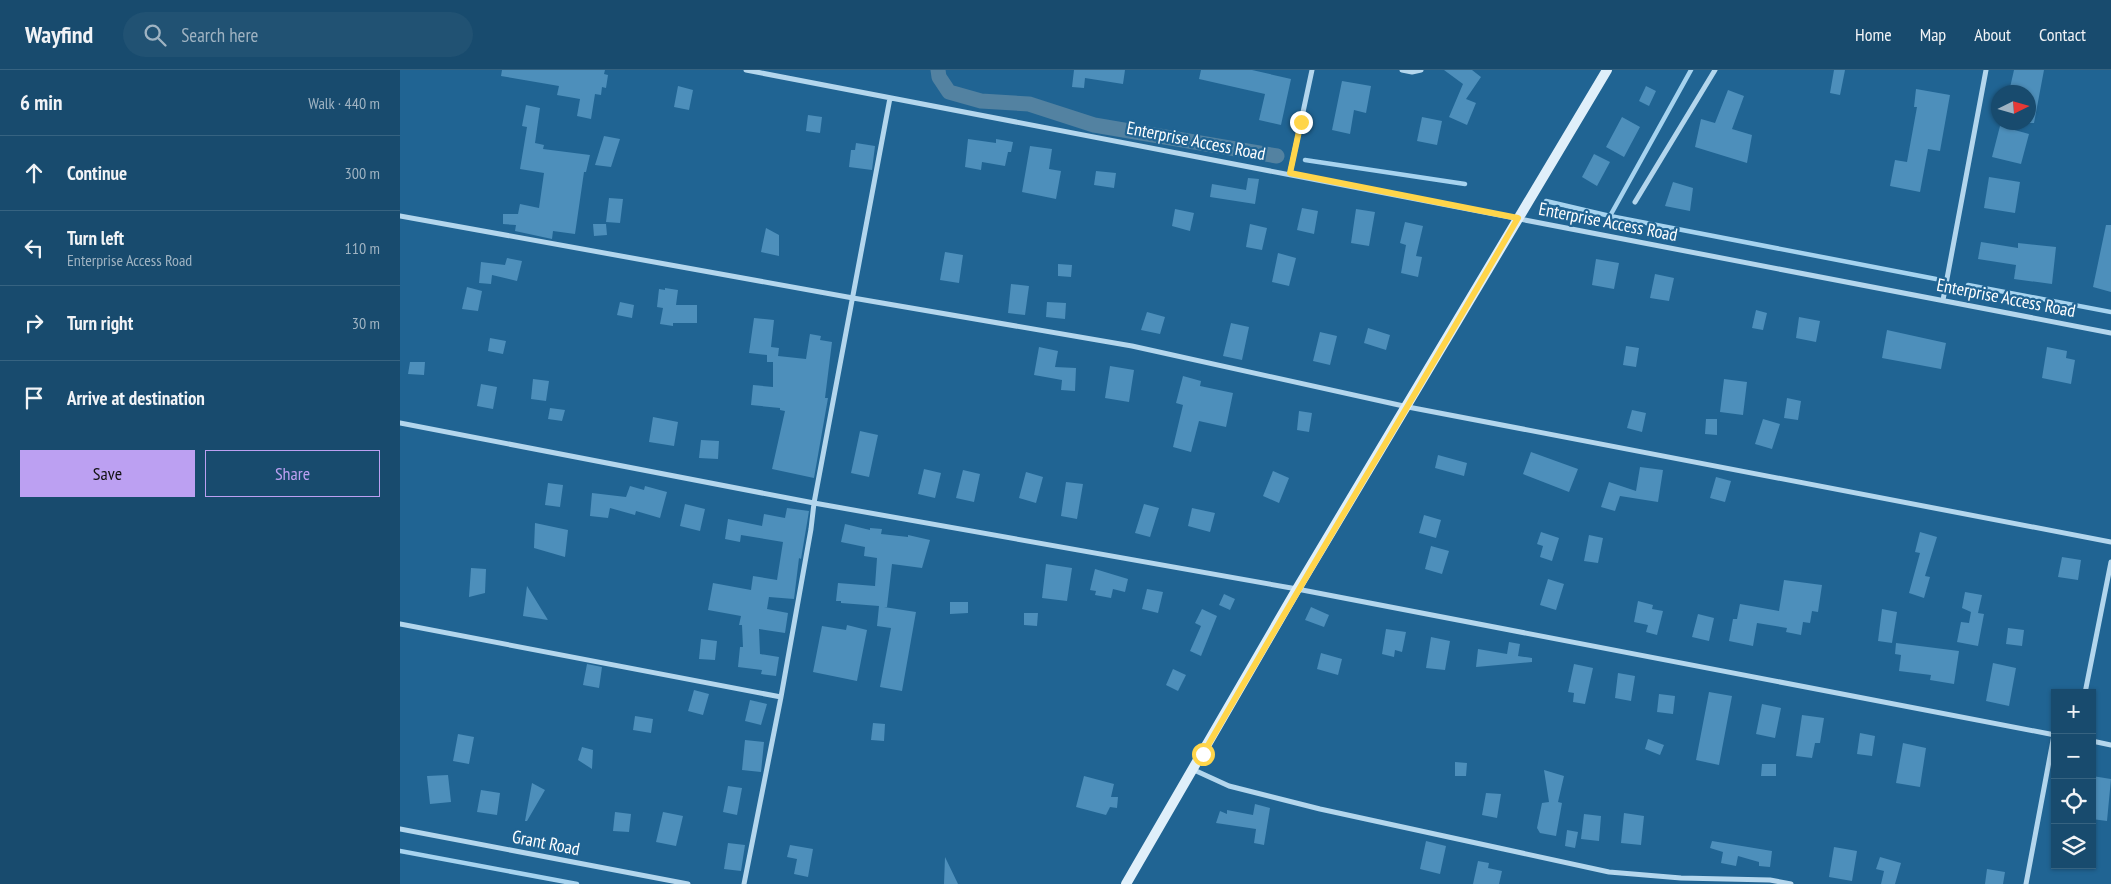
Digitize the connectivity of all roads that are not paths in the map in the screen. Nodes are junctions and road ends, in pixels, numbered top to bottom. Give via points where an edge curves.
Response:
1 (746, 70) edge
2 (1312, 70) edge
3 (1402, 70) edge
4 (1421, 70) edge
5 (1607, 70) edge
6 (1715, 70) edge
7 (1986, 70) edge
8 (890, 98) junction
9 (1290, 173) junction
10 (1636, 202) dead end
11 (400, 216) edge
12 (1518, 218) junction
13 (853, 298) junction
14 (1943, 300) junction
15 (2111, 332) edge
16 (1408, 407) junction
17 (400, 423) edge
18 (814, 503) junction
19 (2111, 542) edge
20 (2111, 562) edge
21 (1298, 589) junction
22 (400, 624) edge
23 (2087, 689) edge
24 (781, 697) junction
25 (2051, 734) edge
26 (2096, 742) edge
27 (2111, 745) edge
28 (2051, 756) edge
29 (1194, 770) junction
30 (400, 829) edge
31 (688, 884) edge
32 (744, 884) edge
33 (1126, 884) edge
34 (1791, 884) edge
35 (2026, 884) edge

1 - 8 street, Enterprise Access Road
2 - 9 street
3 - 4 street
5 - 12 main road
6 - 10 street
7 - 14 street
8 - 9 street, Enterprise Access Road
8 - 13 street
9 - 12 street, Enterprise Access Road
11 - 13 street
12 - 14 street, Enterprise Access Road
12 - 16 main road
13 - 16 street via 1132,346
13 - 18 street
14 - 15 street, Enterprise Access Road
16 - 19 street
16 - 21 main road
17 - 18 street
18 - 21 street
18 - 24 street
20 - 23 street
21 - 25 street
21 - 29 main road
22 - 24 street
24 - 32 street
26 - 27 street
28 - 35 street
29 - 33 main road
29 - 34 street via 1229,786 1320,809 1609,872 1770,880
30 - 31 street, Grant Road

